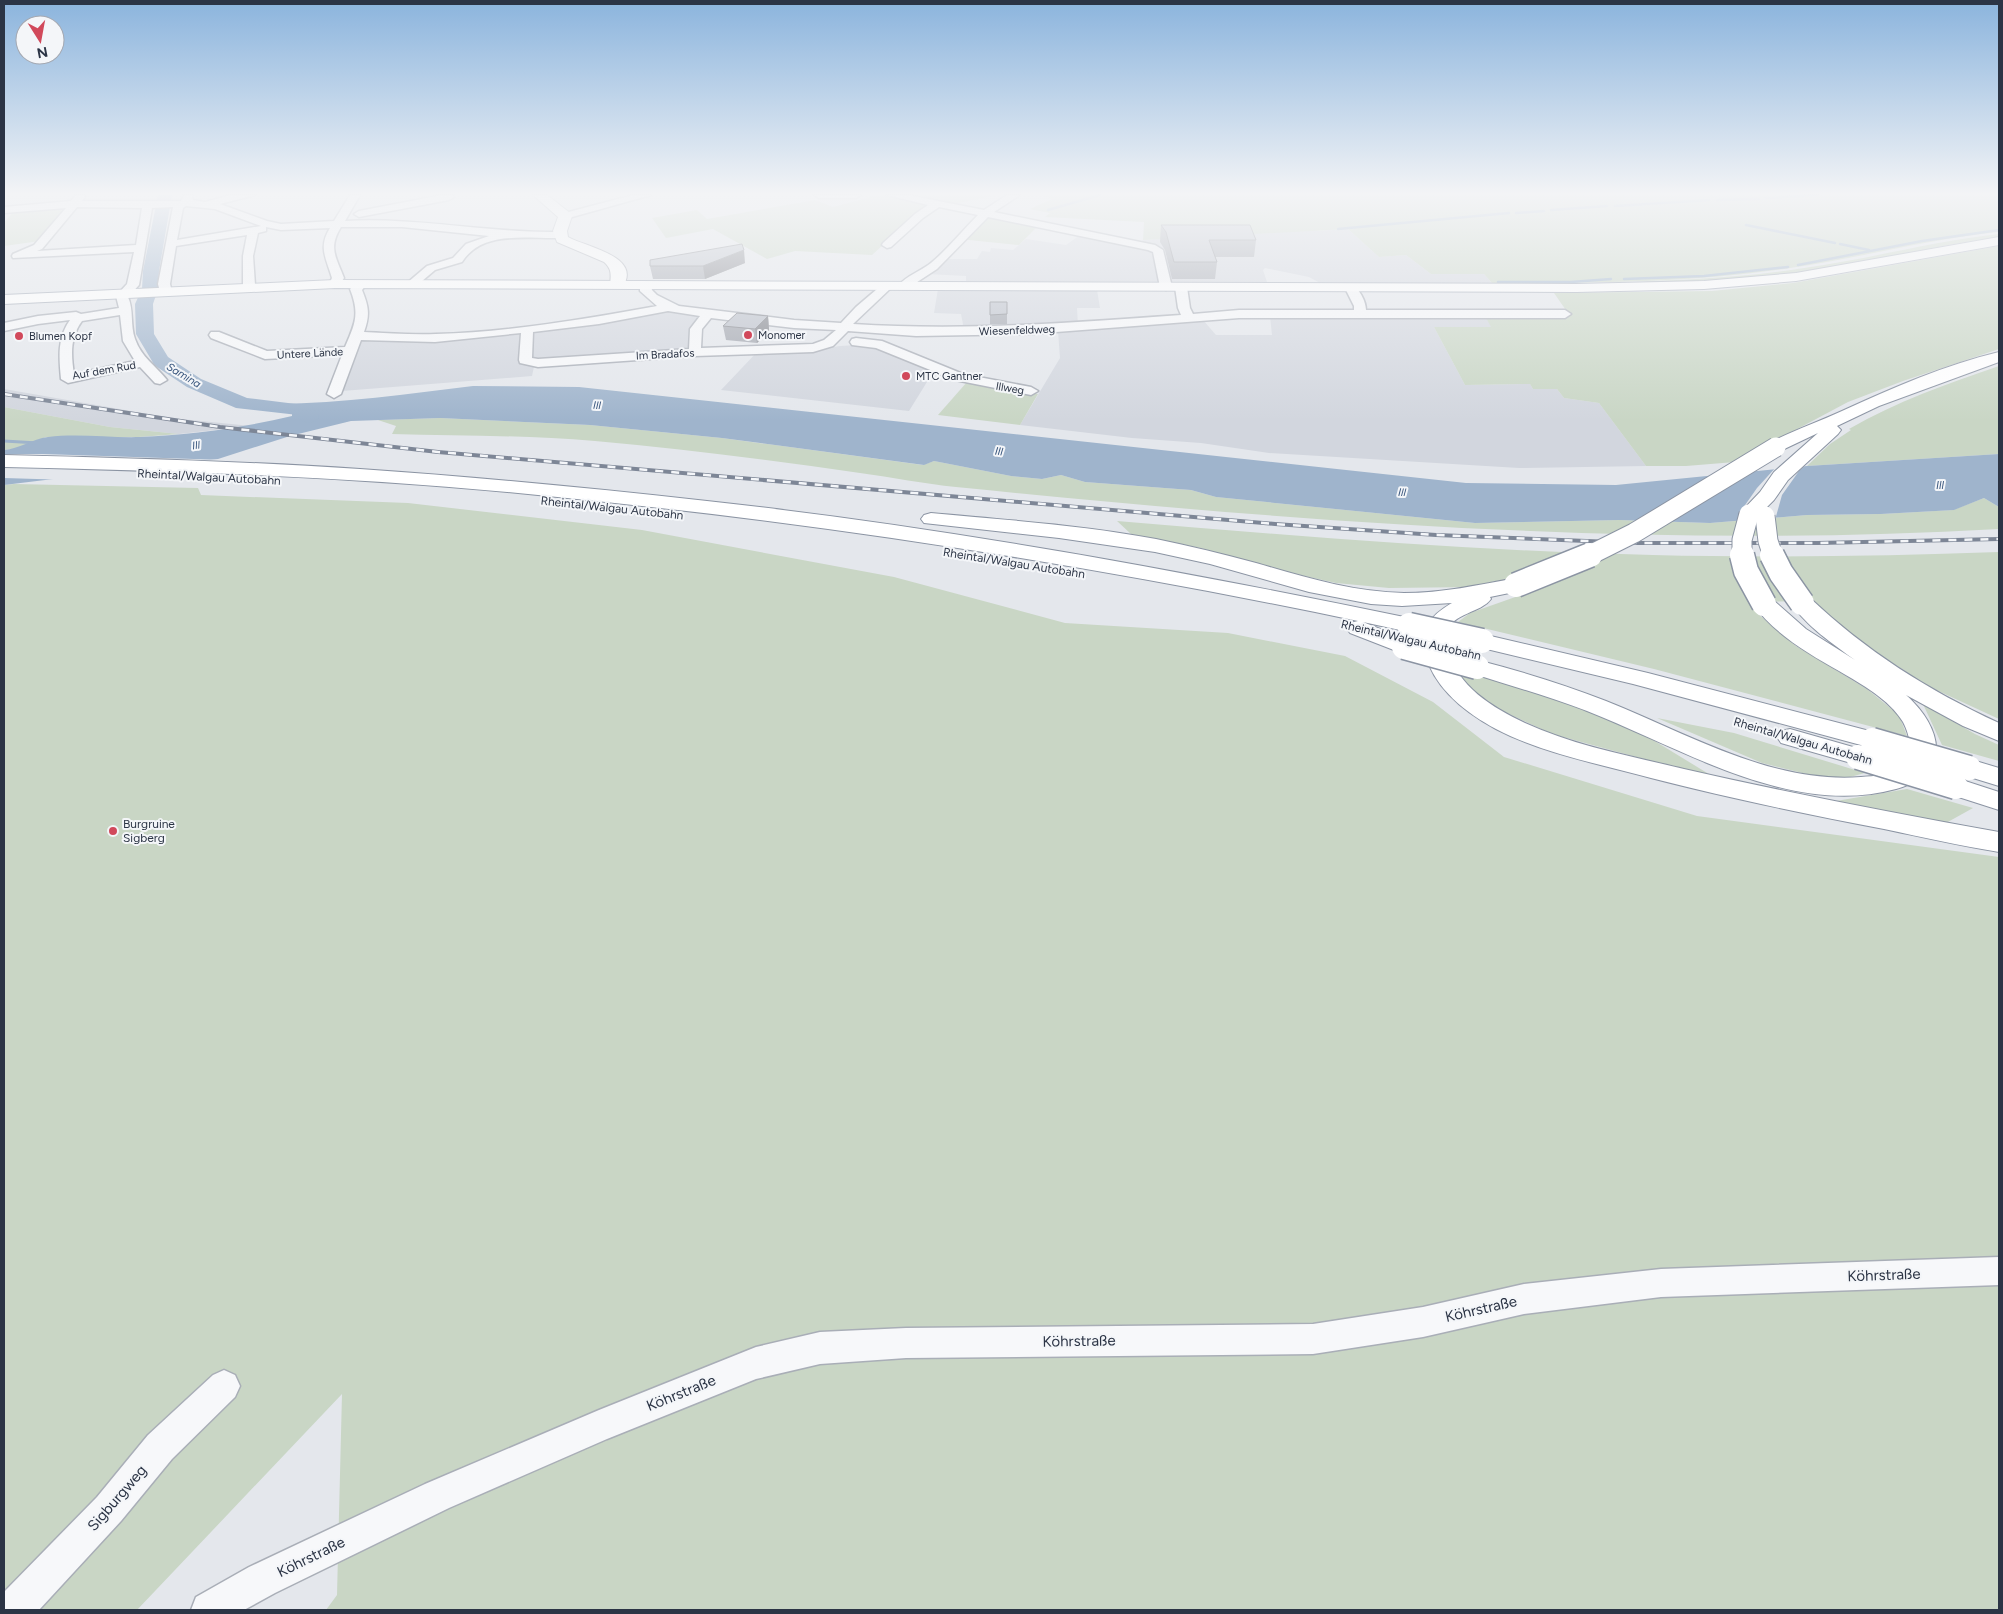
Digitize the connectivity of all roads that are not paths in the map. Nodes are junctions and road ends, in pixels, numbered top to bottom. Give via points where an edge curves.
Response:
1 (136, 270) edge
2 (166, 270) edge
3 (248, 270) edge
4 (335, 270) edge
5 (428, 270) edge
6 (617, 270) edge
7 (929, 270) edge
8 (1167, 270) edge
9 (1836, 270) edge
10 (334, 284) junction
11 (360, 285) junction
12 (411, 285) junction
13 (617, 285) junction
14 (646, 285) junction
15 (887, 286) junction
16 (904, 286) junction
17 (1174, 287) junction
18 (247, 288) junction
19 (1351, 288) junction
20 (164, 292) junction
21 (127, 293) junction
22 (4, 300) edge
23 (668, 307) junction
24 (126, 310) junction
25 (1360, 314) junction
26 (1565, 314) dead end
27 (707, 315) junction
28 (78, 318) junction
29 (1189, 318) junction
30 (4, 327) edge
31 (527, 329) junction
32 (845, 329) junction
33 (215, 335) dead end
34 (356, 336) junction
35 (835, 339) junction
36 (350, 351) junction
37 (695, 352) junction
38 (1999, 358) edge
39 (142, 363) junction
40 (960, 377) joint
41 (160, 380) dead end
42 (1030, 391) dead end
43 (334, 394) dead end
44 (1848, 415) junction
45 (4, 461) edge
46 (4, 471) edge
47 (1767, 496) junction
48 (650, 499) junction
49 (1516, 584) junction
50 (1406, 637) junction
51 (1480, 655) junction
52 (1999, 733) edge
53 (1999, 777) edge
54 (1962, 778) junction
55 (1999, 801) edge
56 (1999, 842) edge
57 (1999, 1271) edge
58 (224, 1386) dead end
59 (10, 1610) edge
60 (208, 1610) edge

1 - 21 street via 133,285
2 - 20 street
3 - 18 street
4 - 10 street via 338,278
5 - 12 street
6 - 13 main road
7 - 16 street
8 - 17 street
9 - 19 main road via 1796,278 1680,287
10 - 11 main road
10 - 18 main road
11 - 12 main road
11 - 34 street via 356,289 362,318
12 - 13 main road
13 - 14 main road
14 - 15 main road
14 - 23 street, Wiesenfeldweg via 647,293
15 - 16 main road
15 - 32 street via 857,312
16 - 17 main road
17 - 19 main road
17 - 29 street
18 - 20 main road
19 - 25 street via 1360,306
20 - 21 main road
21 - 22 main road
21 - 24 street, Auf dem Rud via 122,296
23 - 27 street, Wiesenfeldweg
23 - 31 street
24 - 28 street
24 - 39 street, Auf dem Rud via 132,351
25 - 26 street, Wiesenfeldweg
25 - 29 street, Wiesenfeldweg via 1247,314
27 - 32 street, Wiesenfeldweg
27 - 37 street via 696,328
28 - 30 street via 57,317
28 - 39 street, Auf dem Rud via 70,328 64,351 68,379
29 - 32 street, Wiesenfeldweg via 1030,330 916,332
31 - 34 street via 435,338
31 - 37 street, Im Bradafos via 525,360 538,363
32 - 35 street, Im Bradafos
33 - 36 street, Untere Lände via 266,355
34 - 36 street
35 - 37 street, Im Bradafos via 813,348
35 - 40 street, Im Bradafos via 878,344
36 - 43 street
38 - 44 main road via 1906,389
39 - 41 street, Auf dem Rud
40 - 42 street, Illweg
44 - 47 main road via 1781,476
44 - 49 main road, bridge via 1776,447 1634,533 1576,562
45 - 48 main road, Rheintal/Walgau Autobahn via 330,472
46 - 50 main road, Rheintal/Walgau Autobahn via 198,476 372,486 697,517 1031,564
47 - 51 main road, bridge via 1749,514 1743,531 1740,549 1746,574 1764,604 1795,632 1875,683 1905,708 1919,728 1922,740 1922,758 1906,776 1860,787 1793,781 1742,766
47 - 52 main road, bridge via 1765,534 1770,553 1802,603 1845,642 1881,668
48 - 49 main road via 734,501 1047,530 1186,552 1350,594 1398,599 1433,599
48 - 50 main road, Rheintal/Walgau Autobahn via 761,511 1121,566 1292,599
49 - 56 main road via 1457,609 1442,620 1433,637 1439,661 1452,683 1487,712 1510,725 1582,750 1712,784
50 - 51 main road, bridge
51 - 54 main road, Rheintal/Walgau Autobahn, bridge via 1865,749
53 - 54 main road, Rheintal/Walgau Autobahn
54 - 55 main road, Rheintal/Walgau Autobahn
57 - 60 street, Köhrstraße via 1661,1283 1524,1299 1424,1322 1313,1339 906,1343 820,1348 756,1363 473,1480 262,1580
58 - 59 street, Sigburgweg via 160,1447 109,1509

